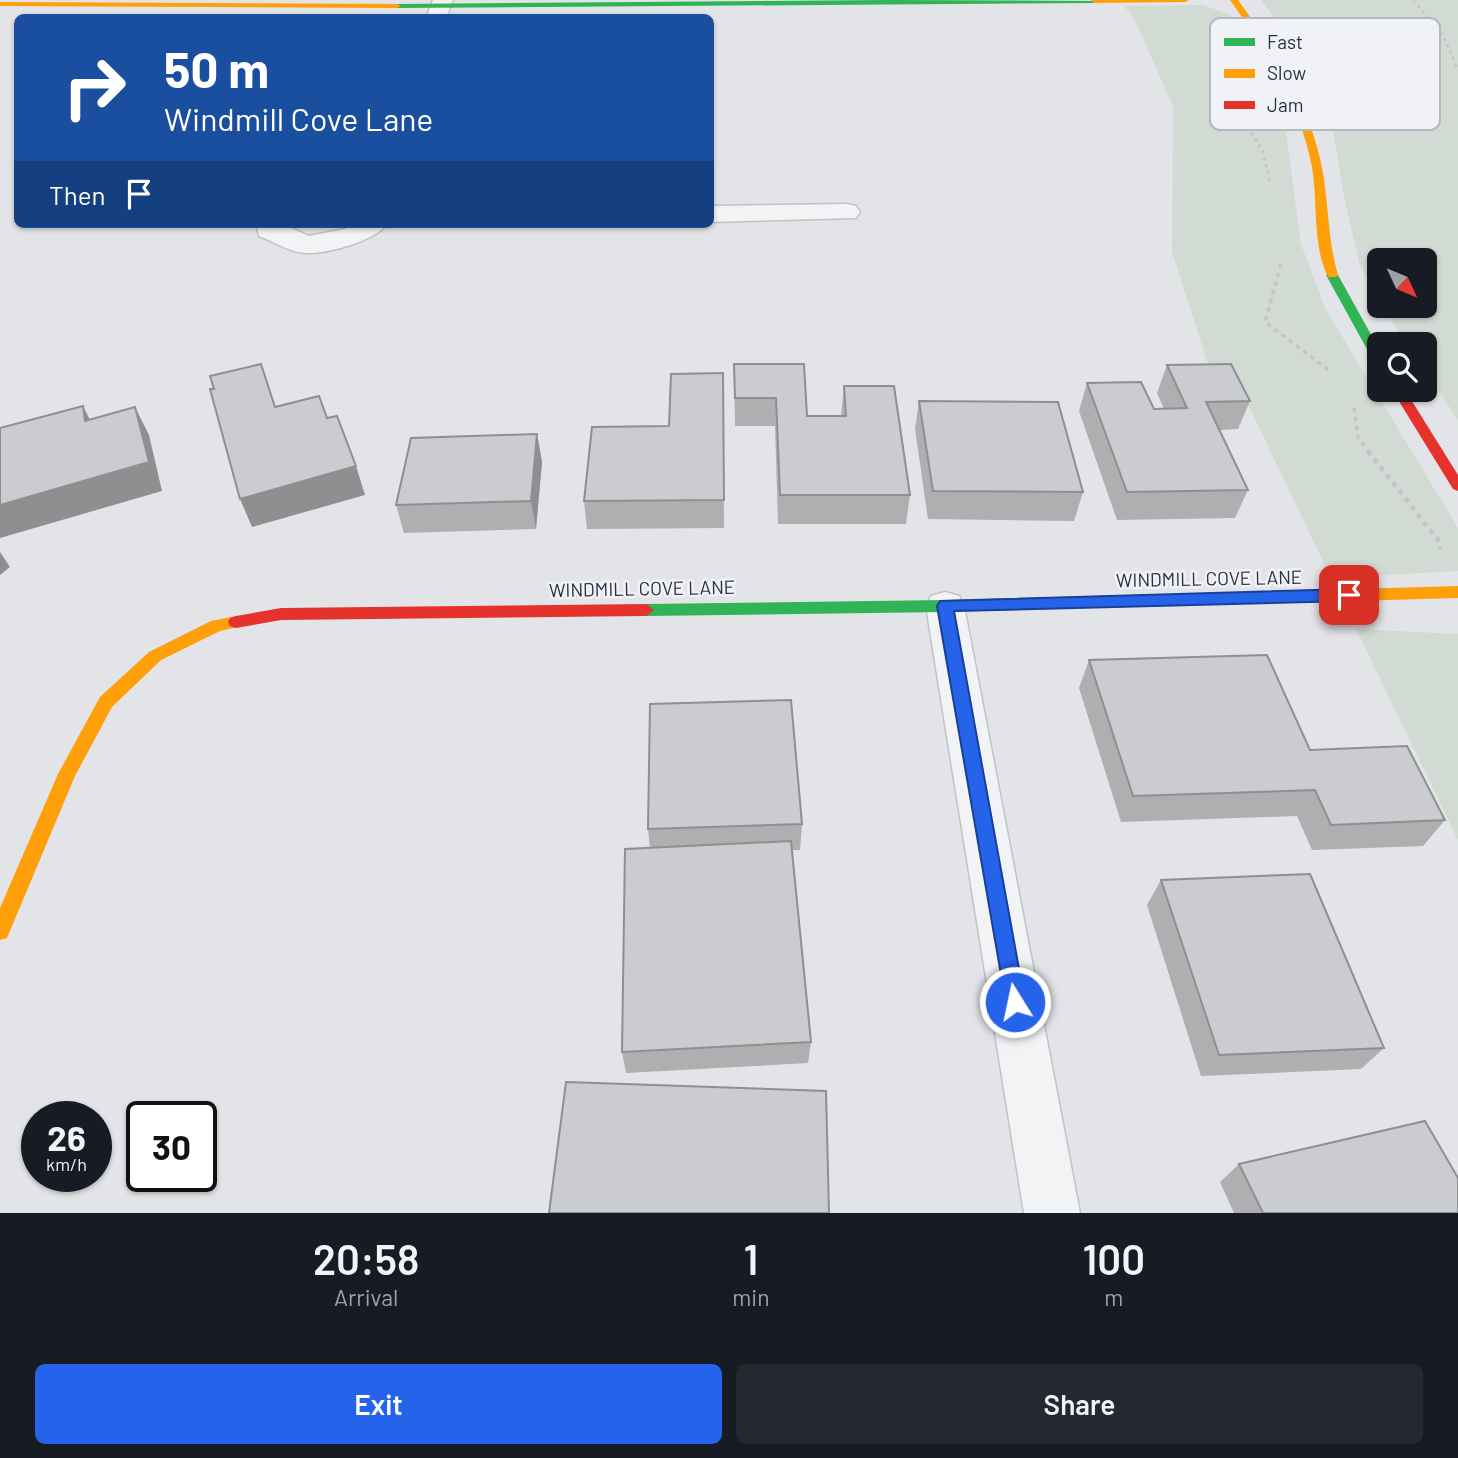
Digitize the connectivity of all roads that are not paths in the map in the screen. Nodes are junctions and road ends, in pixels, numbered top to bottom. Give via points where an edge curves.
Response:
1 (1185, 0) edge
2 (1234, 0) edge
3 (0, 4) edge
4 (440, 8) edge
5 (1248, 18) edge
6 (1307, 130) edge
7 (847, 212) dead end
8 (714, 214) edge
9 (271, 228) edge
10 (367, 228) edge
11 (1367, 341) edge
12 (1406, 402) edge
13 (1458, 486) edge
14 (1458, 592) edge
15 (945, 606) junction
16 (0, 931) edge
17 (1052, 1213) edge

1 - 4 street
2 - 5 street
3 - 4 street
6 - 11 street via 1314,150 1328,264
7 - 8 street
9 - 10 street via 306,245 353,236
12 - 13 street
14 - 15 street, WINDMILL COVE LANE
15 - 16 street, WINDMILL COVE LANE via 281,614 217,625 156,656 106,702 67,774
15 - 17 street

